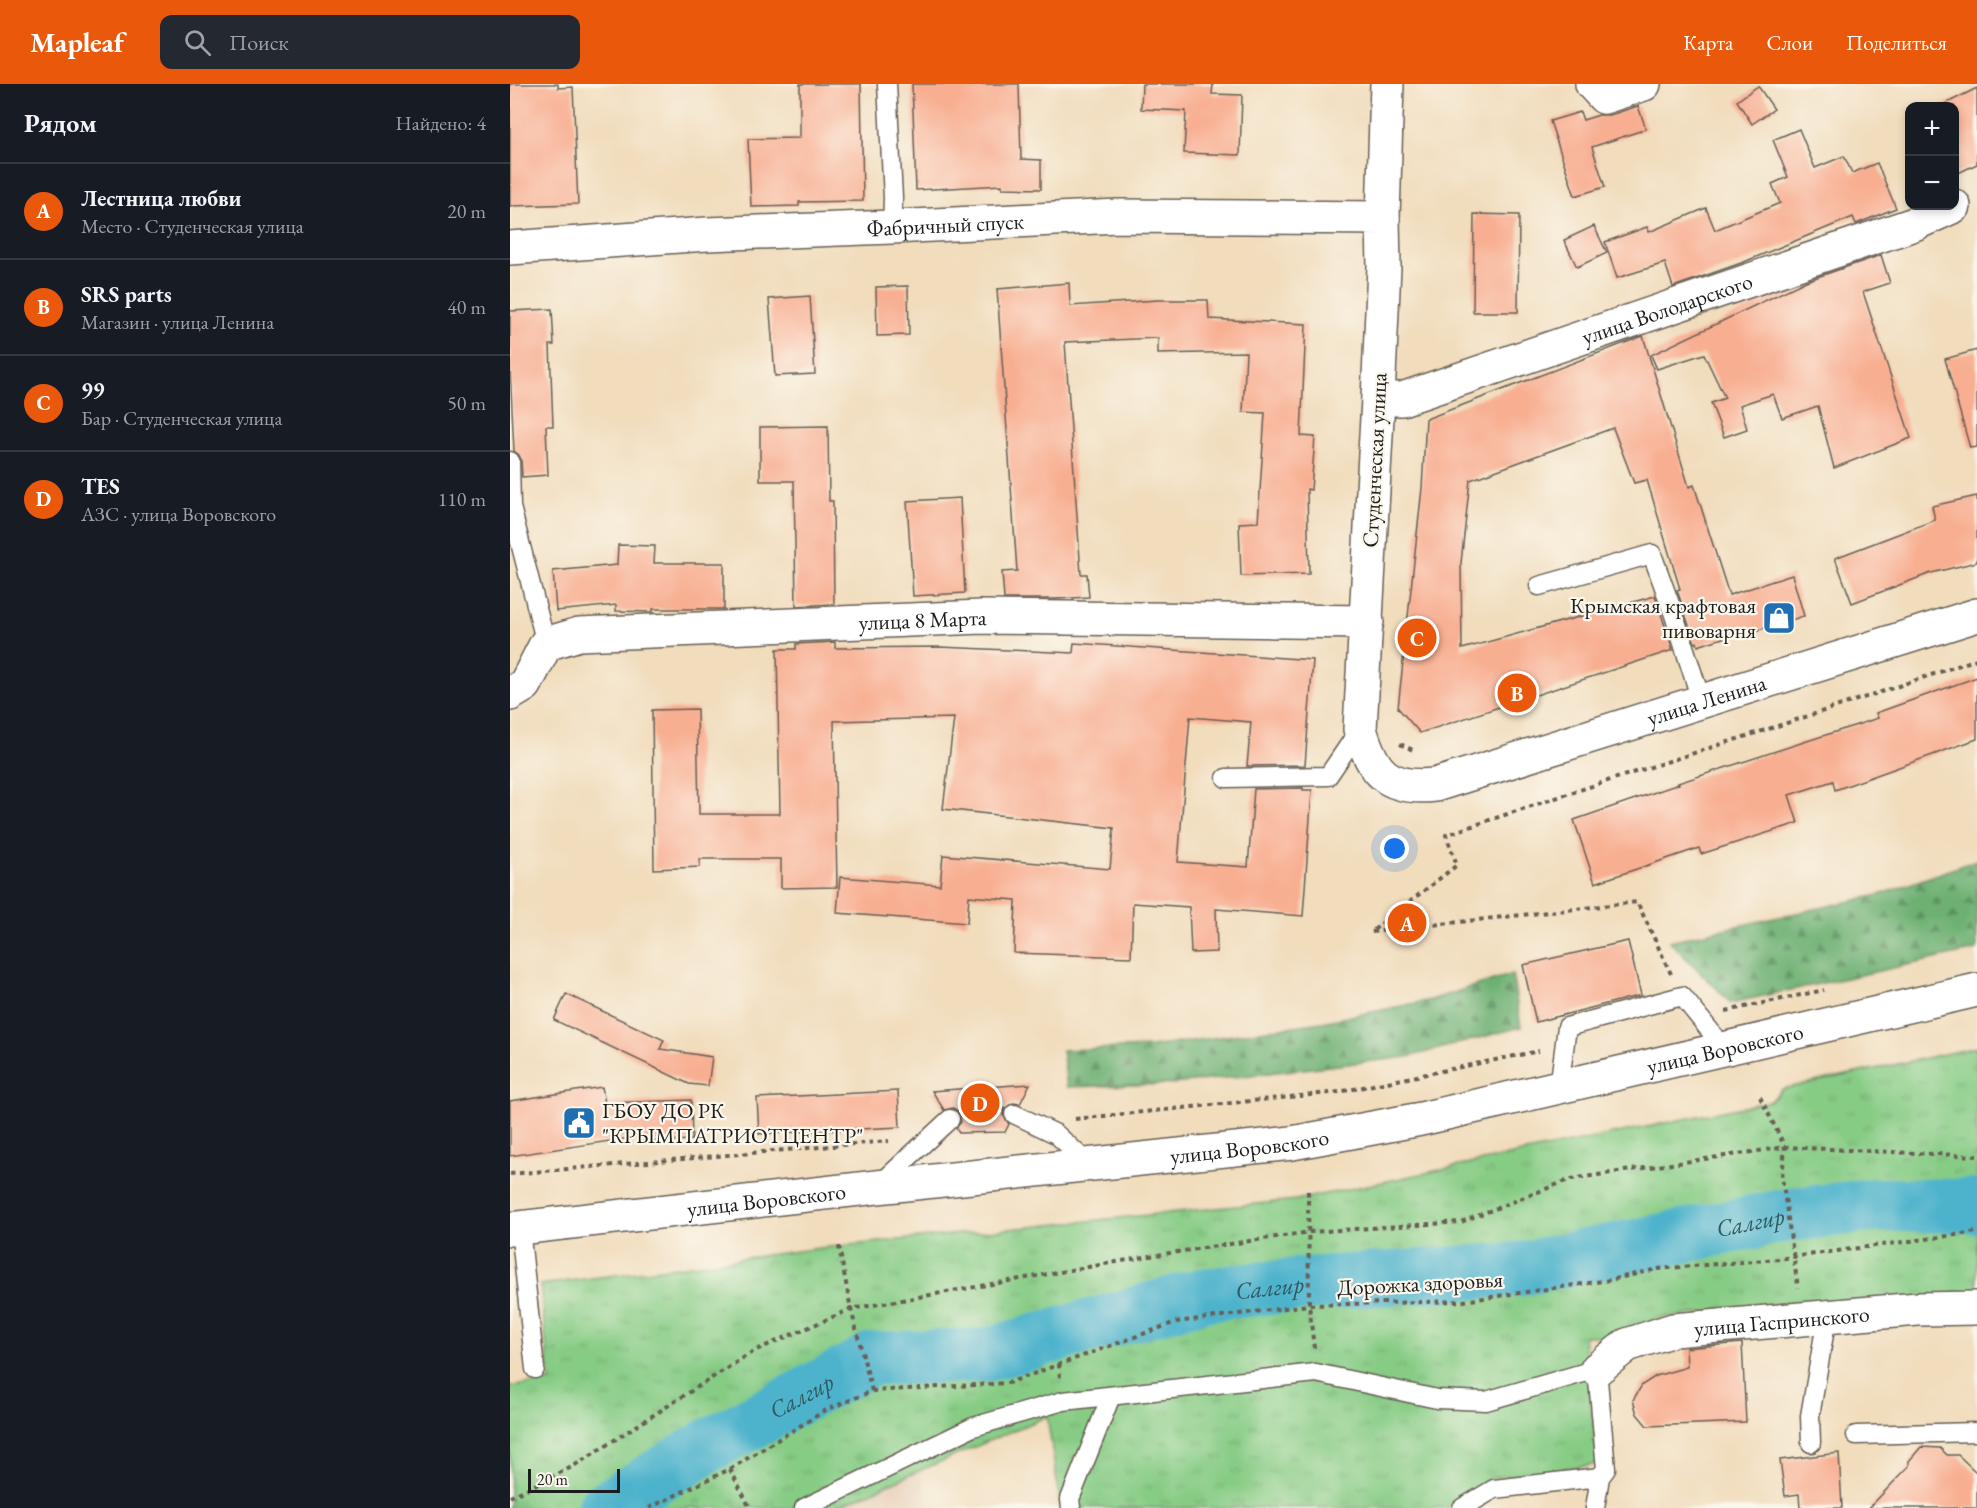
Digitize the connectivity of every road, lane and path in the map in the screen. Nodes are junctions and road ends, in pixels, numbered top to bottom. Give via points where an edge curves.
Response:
1 (887, 84) edge
2 (1387, 84) edge
3 (1592, 84) edge
4 (1644, 84) edge
5 (1977, 195) edge
6 (1959, 203) edge
7 (1943, 210) edge
8 (1383, 218) junction
9 (892, 227) junction
10 (510, 248) edge
11 (1378, 399) junction
12 (510, 461) edge
13 (1539, 586) dead end
14 (1977, 615) edge
15 (1367, 622) junction
16 (546, 644) junction
17 (1977, 659) edge
18 (510, 694) edge
19 (1702, 702) junction
20 (1360, 729) junction
21 (1394, 737) dead end
22 (1417, 752) dead end
23 (1226, 778) dead end
24 (1435, 785) joint
25 (1977, 990) edge
26 (1682, 996) junction
27 (1564, 1046) junction
28 (1724, 1048) junction
29 (1559, 1088) junction
30 (1760, 1097) dead end
31 (1014, 1114) dead end
32 (950, 1119) dead end
33 (1056, 1134) junction
34 (931, 1137) junction
35 (1785, 1147) junction
36 (1977, 1156) edge
37 (1090, 1165) junction
38 (510, 1174) edge
39 (878, 1187) junction
40 (1308, 1191) dead end
41 (515, 1229) edge
42 (1310, 1232) junction
43 (1977, 1232) edge
44 (837, 1242) dead end
45 (1794, 1256) junction
46 (1796, 1278) dead end
47 (1310, 1305) junction
48 (1977, 1308) edge
49 (851, 1309) junction
50 (1827, 1317) junction
51 (535, 1369) dead end
52 (1597, 1369) junction
53 (1316, 1373) junction
54 (872, 1392) junction
55 (1111, 1396) junction
56 (1977, 1432) edge
57 (1856, 1435) dead end
58 (1812, 1443) dead end
59 (730, 1468) junction
60 (1600, 1477) junction
61 (510, 1497) edge
62 (649, 1508) edge
63 (750, 1508) edge
64 (804, 1508) edge
65 (1071, 1508) edge
66 (1462, 1508) edge
67 (1595, 1508) edge

1 - 9 lane
2 - 8 main road, Студенческая улица
3 - 4 main road via 1604,97
5 - 6 main road, улица Володарского
7 - 11 main road, улица Володарского via 1914,224 1402,399
8 - 9 main road, Фабричный спуск via 1118,216
8 - 11 main road, Студенческая улица
9 - 10 main road, Фабричный спуск via 707,234
11 - 15 main road, Студенческая улица
12 - 16 lane via 511,507
13 - 19 lane via 1652,554
14 - 19 main road, улица Ленина
15 - 16 main road, улица 8 Марта via 982,617 579,634
15 - 20 main road, Студенческая улица
16 - 18 main road via 525,685
17 - 26 path via 1446,835 1457,865 1371,932 1637,902
19 - 24 main road, улица Ленина
20 - 23 lane via 1328,776
20 - 24 main road, Студенческая улица via 1376,769 1390,780 1416,787
21 - 22 path
25 - 28 main road, улица Воровского
26 - 27 lane via 1567,1027
26 - 28 lane
27 - 29 lane
27 - 33 path via 1339,1092 1072,1119
28 - 29 main road, улица Воровского
29 - 37 main road, улица Воровского via 1292,1143
30 - 35 path
31 - 33 lane
32 - 34 lane
33 - 37 lane
34 - 38 path
34 - 39 lane
35 - 36 path
35 - 42 path via 1571,1179 1461,1222
35 - 45 path via 1782,1177
37 - 39 main road, улица Воровского
39 - 41 main road, улица Воровского
40 - 42 path
41 - 51 lane
42 - 47 path
42 - 49 path
43 - 45 path, Дорожка здоровья
44 - 49 path
45 - 46 path
45 - 47 path, Дорожка здоровья via 1657,1269 1610,1280 1463,1301
47 - 53 path
47 - 54 path, Дорожка здоровья via 1176,1322 1008,1383
48 - 50 main road, улица Гаспринского
49 - 54 path
49 - 61 path via 754,1351 572,1467
50 - 52 main road, улица Гаспринского via 1673,1330 1627,1346
50 - 58 lane via 1810,1416
52 - 53 lane via 1486,1401 1437,1399
52 - 60 lane via 1606,1469
53 - 55 lane
54 - 59 path, Дорожка здоровья via 826,1410
55 - 64 lane via 1063,1401 973,1427
55 - 65 lane via 1070,1499
56 - 57 lane
59 - 62 path, Дорожка здоровья
59 - 63 path
60 - 66 lane via 1494,1489
60 - 67 lane

